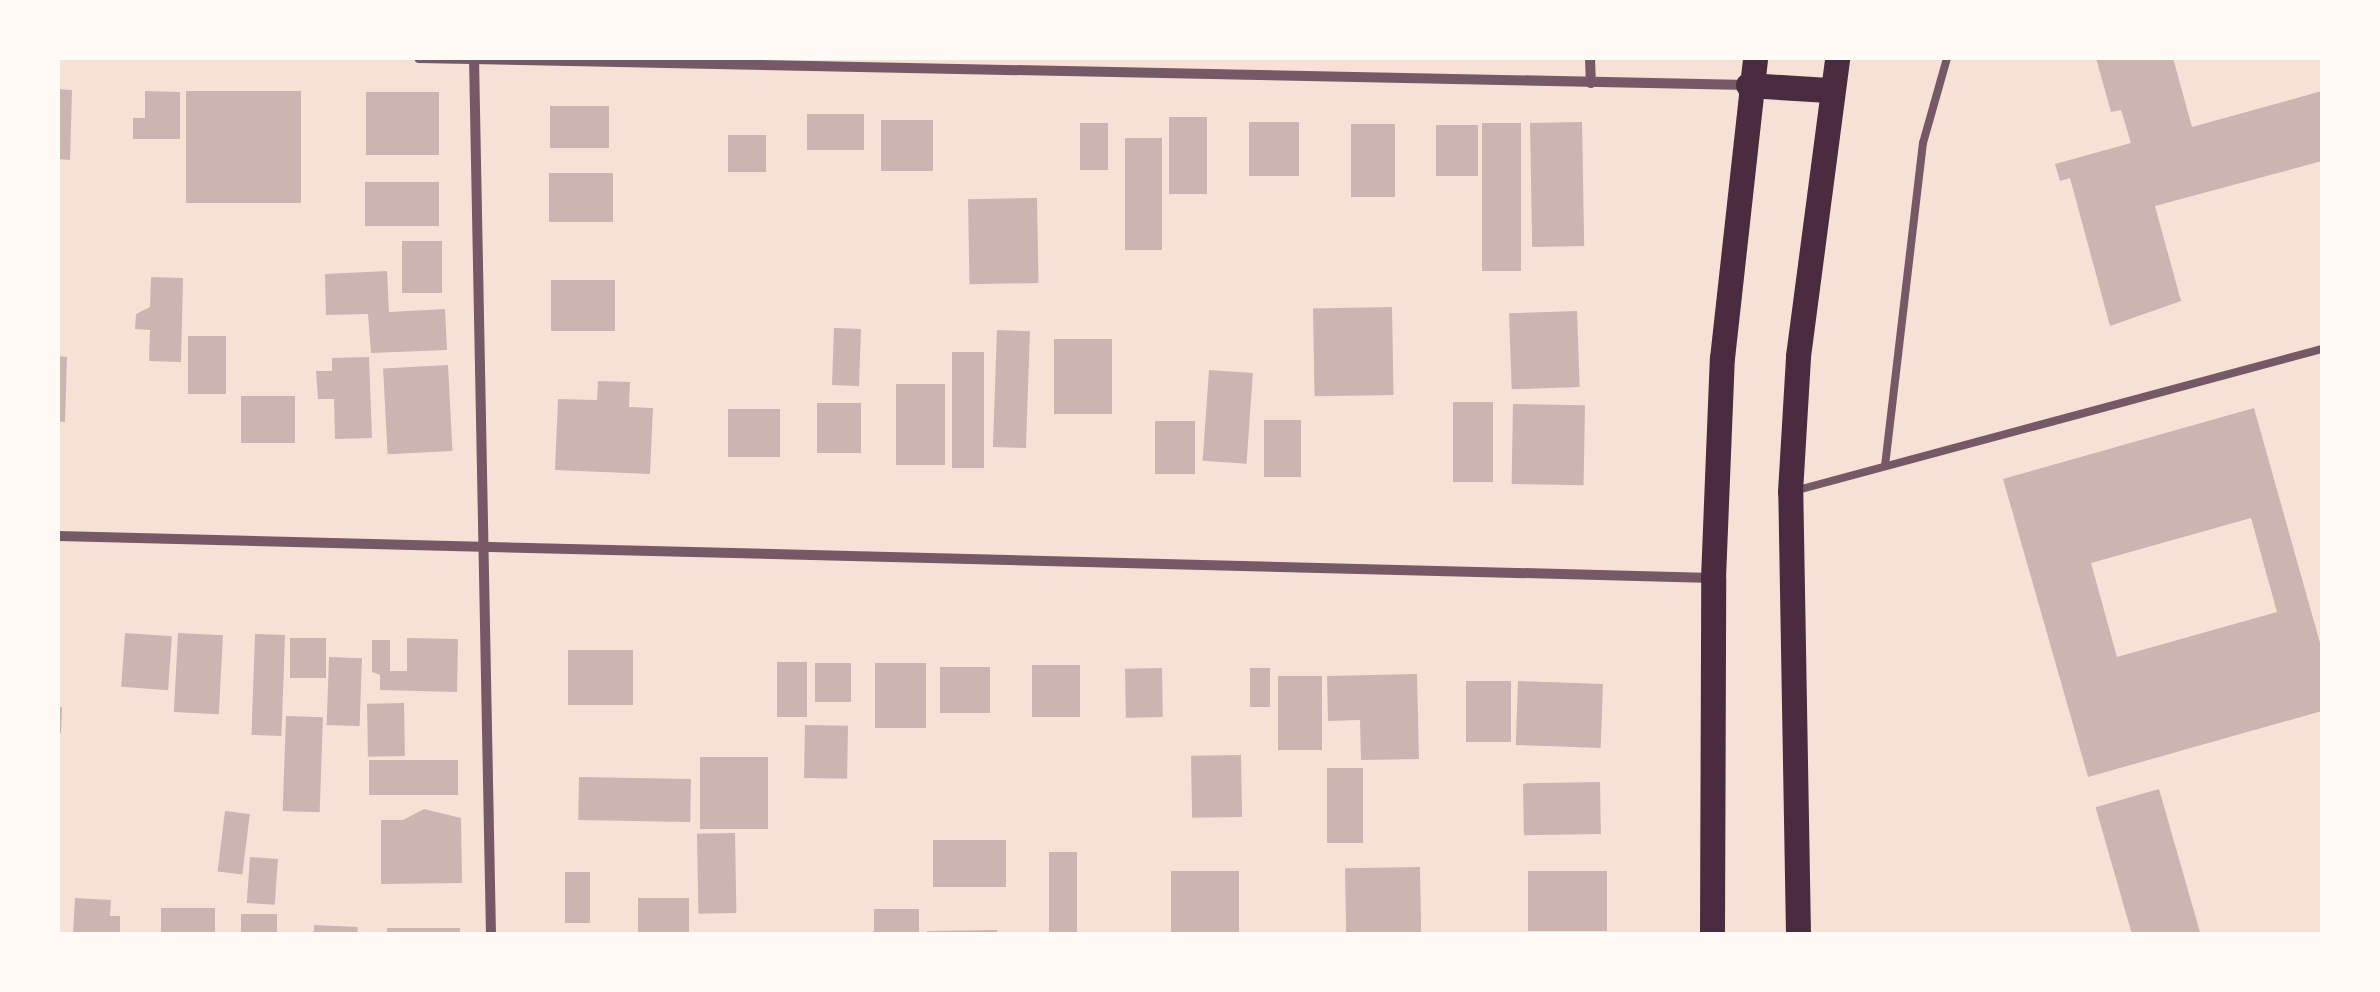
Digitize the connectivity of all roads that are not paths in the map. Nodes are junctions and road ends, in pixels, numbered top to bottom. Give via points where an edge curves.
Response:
1 (420, 58) edge
2 (474, 58) edge
3 (1590, 58) edge
4 (1755, 58) edge
5 (1837, 58) edge
6 (1947, 58) edge
7 (1591, 83) junction
8 (1748, 85) junction
9 (1828, 90) junction
10 (2322, 349) edge
11 (1885, 466) junction
12 (1790, 492) junction
13 (58, 536) edge
14 (483, 552) junction
15 (1713, 578) junction
16 (491, 934) edge
17 (1712, 934) edge
18 (1798, 934) edge

1 - 2 street
2 - 7 street
2 - 14 street
3 - 7 street
4 - 8 main road
5 - 9 main road
6 - 11 lane via 1923,142
7 - 8 street
8 - 9 main road
8 - 15 main road via 1722,358
9 - 12 main road
10 - 11 lane
11 - 12 lane
12 - 18 main road
13 - 14 street
14 - 15 street
14 - 16 street
15 - 17 main road

